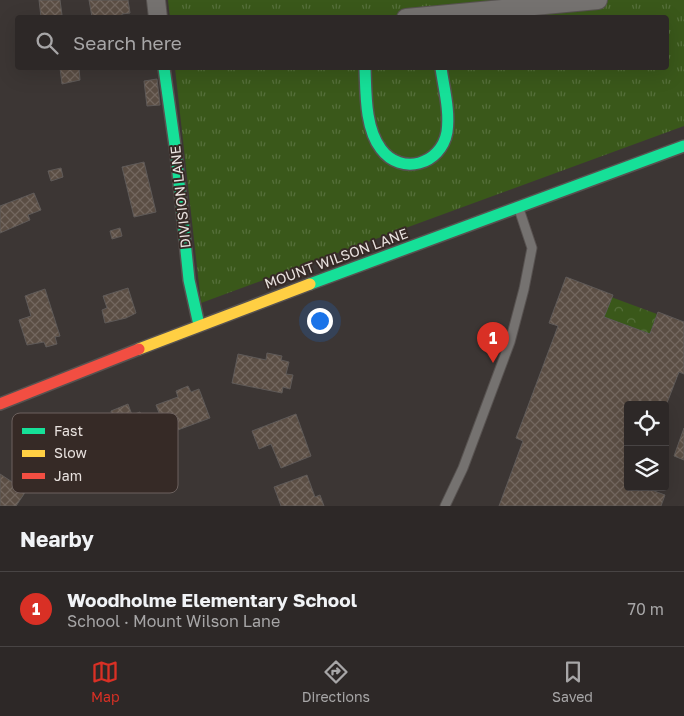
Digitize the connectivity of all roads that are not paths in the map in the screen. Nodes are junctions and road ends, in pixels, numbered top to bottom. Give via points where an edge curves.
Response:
1 (156, 0) edge
2 (598, 0) edge
3 (158, 15) edge
4 (444, 15) edge
5 (164, 70) edge
6 (365, 70) edge
7 (441, 70) edge
8 (684, 146) edge
9 (518, 206) junction
10 (199, 325) junction
11 (0, 404) edge
12 (446, 506) edge

1 - 3 street
2 - 4 street
5 - 10 street, DIVISION LANE via 189,280
6 - 7 street via 375,142 392,160 411,165 432,159 445,141 447,121
8 - 9 street, MOUNT WILSON LANE
9 - 10 street, MOUNT WILSON LANE
9 - 12 lane via 532,248 524,289 510,342 464,468
10 - 11 street, MOUNT WILSON LANE

